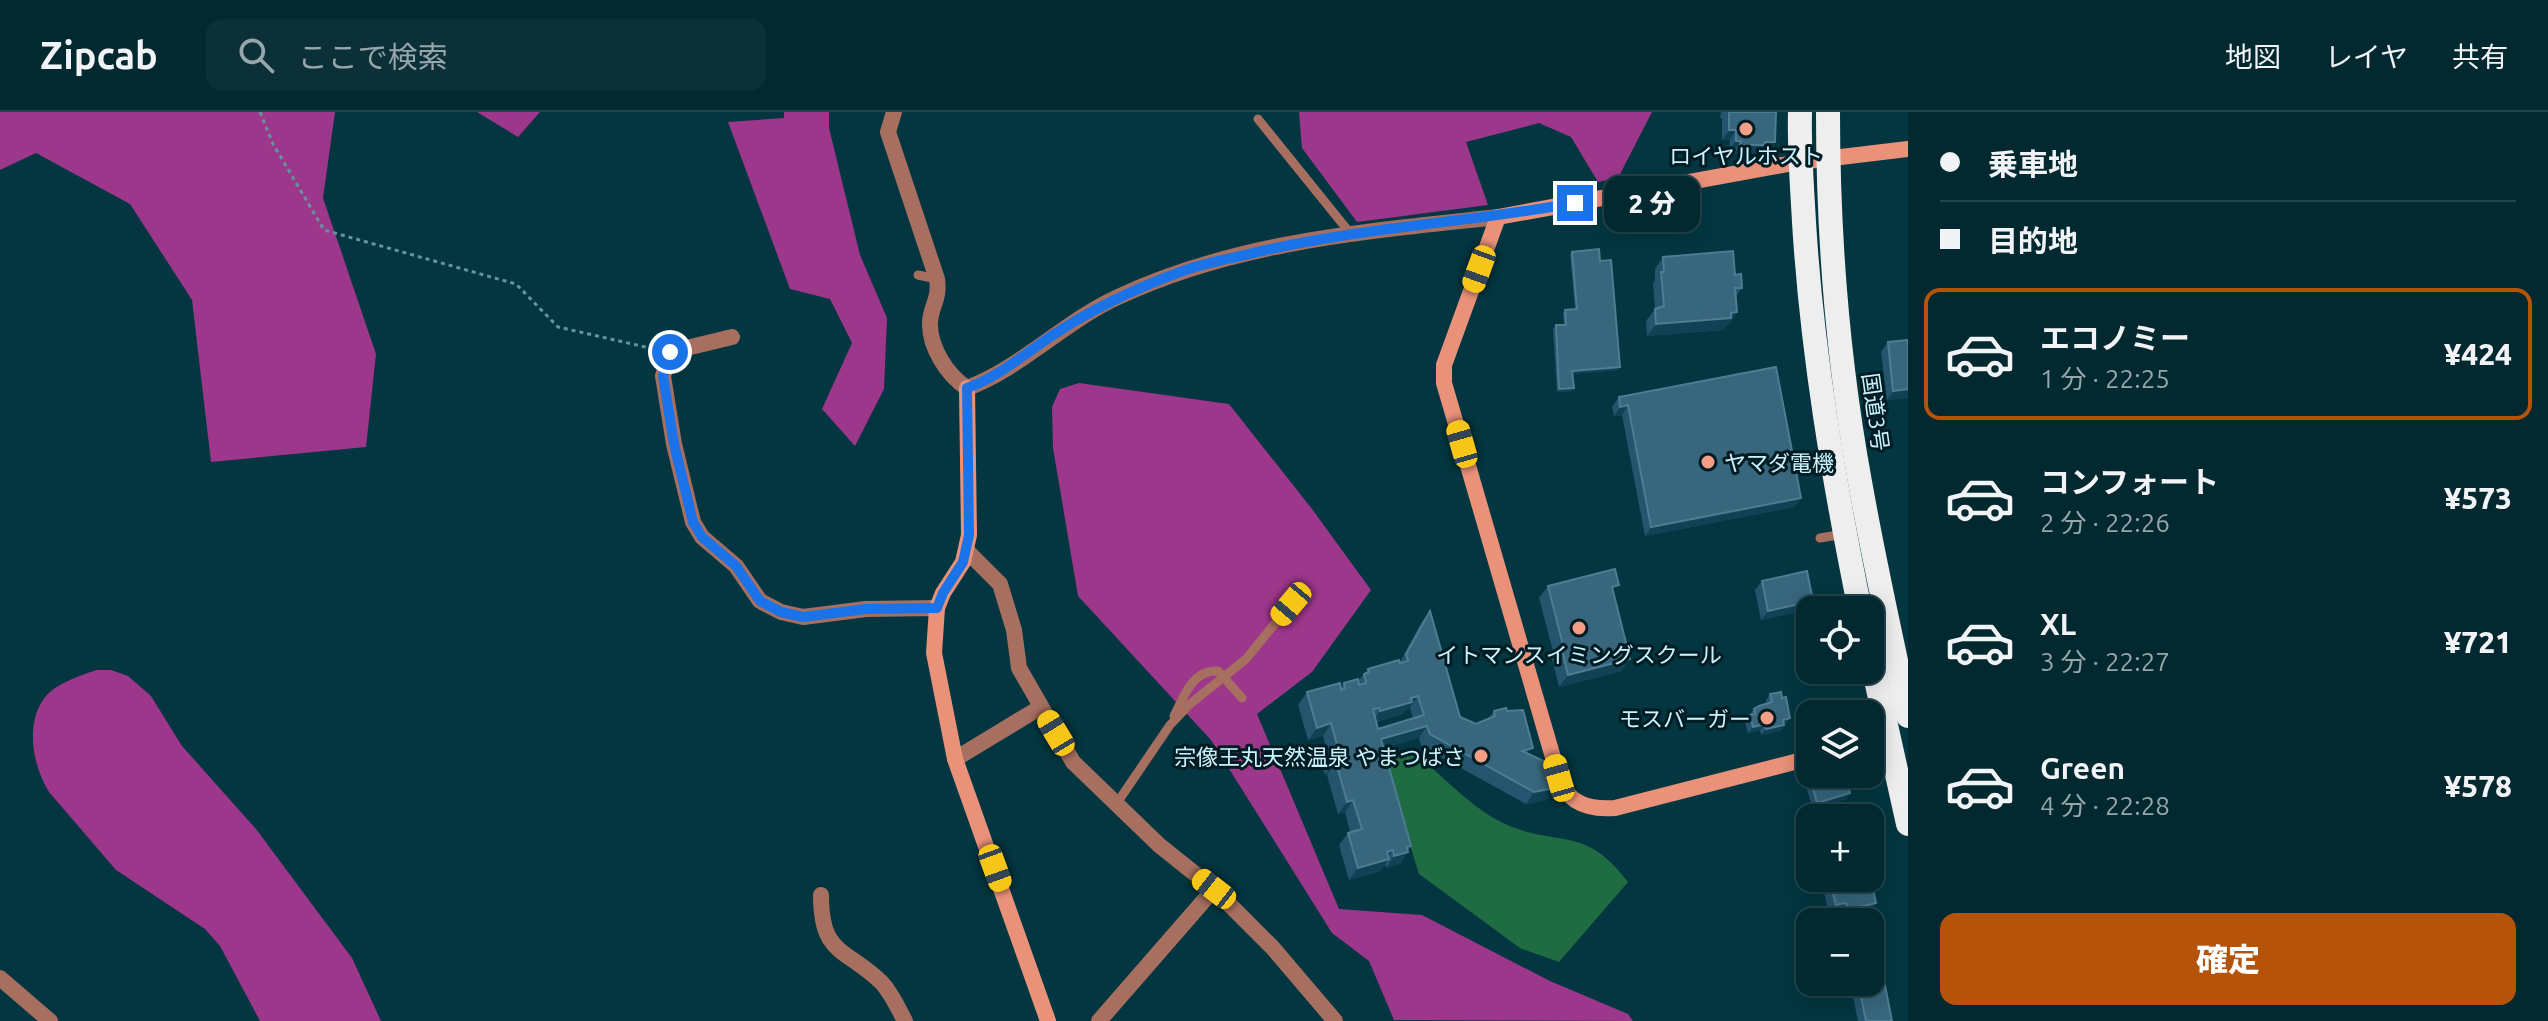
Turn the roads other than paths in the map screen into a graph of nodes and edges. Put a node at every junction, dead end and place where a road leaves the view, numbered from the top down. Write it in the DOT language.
graph roads {
  1 [pos="894,112"];
  2 [pos="1800,112"];
  3 [pos="1828,112"];
  4 [pos="1258,119"];
  5 [pos="1908,149"];
  6 [pos="1829,158"];
  7 [pos="1799,162"];
  8 [pos="1498,217"];
  9 [pos="1350,233"];
  10 [pos="918,275"];
  11 [pos="937,279"];
  12 [pos="732,337"];
  13 [pos="967,388"];
  14 [pos="1845,534"];
  15 [pos="1820,538"];
  16 [pos="967,551"];
  17 [pos="1857,596"];
  18 [pos="1291,604"];
  19 [pos="937,608"];
  20 [pos="1223,677"];
  21 [pos="1242,698"];
  22 [pos="1041,707"];
  23 [pos="1908,716"];
  24 [pos="1170,725"];
  25 [pos="1884,752"];
  26 [pos="955,759"];
  27 [pos="1796,762"];
  28 [pos="1117,803"];
  29 [pos="1908,824"];
  30 [pos="1214,889"];
  31 [pos="821,895"];
  32 [pos="0,978"];
  33 [pos="50,1021"];
  34 [pos="905,1021"];
  35 [pos="1048,1021"];
  36 [pos="1099,1021"];
  37 [pos="1335,1021"];
  1 -- 11 [label="street"];
  2 -- 7 [label="highway"];
  3 -- 6 [label="highway, 国道3号"];
  4 -- 9 [label="lane"];
  5 -- 6 [label="street"];
  6 -- 7 [label="street"];
  6 -- 23 [label="highway, 国道3号"];
  7 -- 8 [label="street"];
  7 -- 14 [label="highway"];
  8 -- 9 [label="street"];
  8 -- 27 [label="street"];
  9 -- 13 [label="street"];
  10 -- 11 [label="lane"];
  11 -- 13 [label="street"];
  12 -- 19 [label="street"];
  13 -- 16 [label="street"];
  14 -- 15 [label="lane"];
  14 -- 17 [label="highway"];
  16 -- 19 [label="street"];
  16 -- 22 [label="street"];
  18 -- 20 [label="lane"];
  19 -- 26 [label="street"];
  20 -- 21 [label="lane"];
  20 -- 24 [label="lane"];
  20 -- 24 [label="lane"];
  22 -- 26 [label="street"];
  22 -- 28 [label="street"];
  24 -- 28 [label="lane"];
  25 -- 29 [label="highway"];
  26 -- 35 [label="street"];
  28 -- 30 [label="street"];
  30 -- 36 [label="street"];
  30 -- 37 [label="street"];
  31 -- 34 [label="street"];
  32 -- 33 [label="street"];
}
